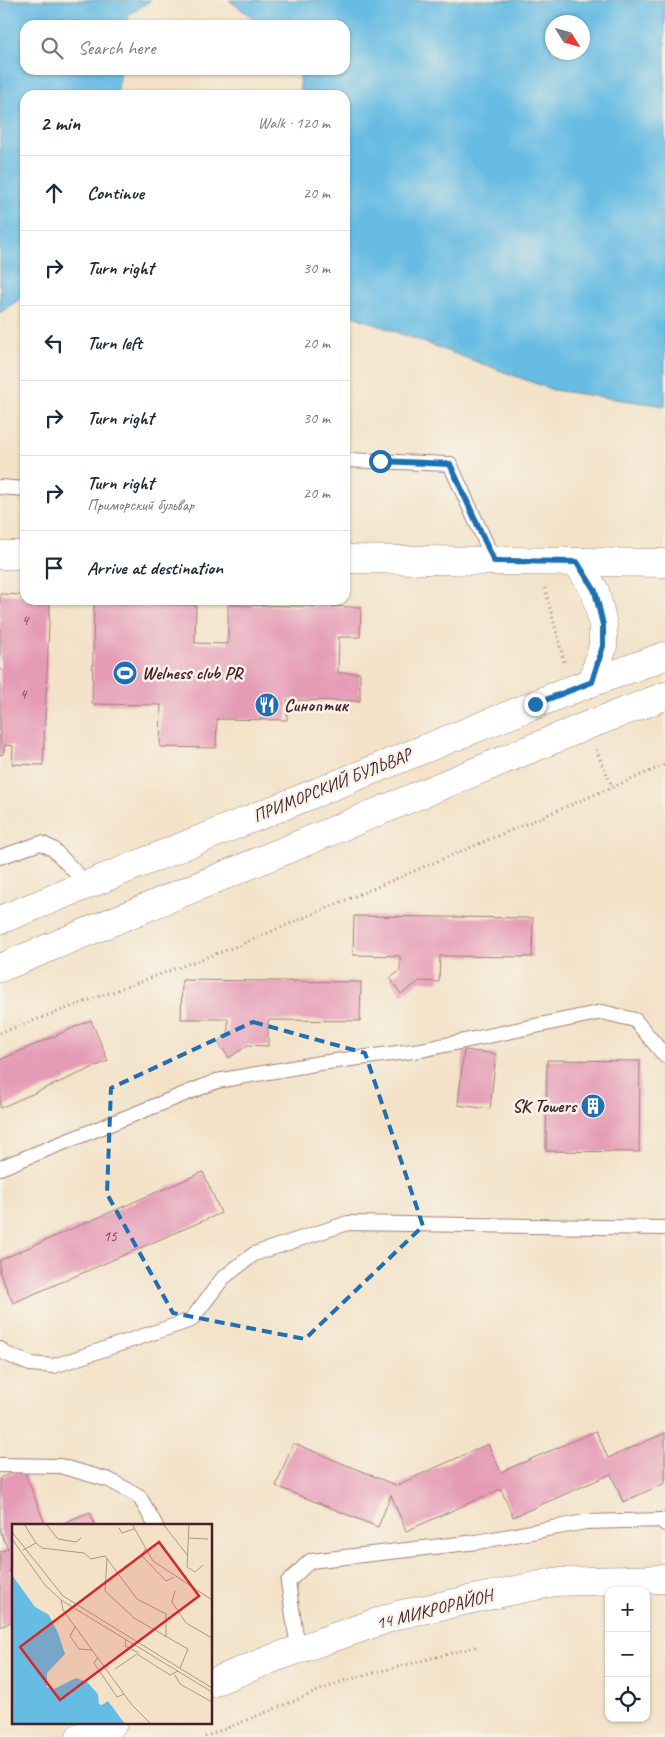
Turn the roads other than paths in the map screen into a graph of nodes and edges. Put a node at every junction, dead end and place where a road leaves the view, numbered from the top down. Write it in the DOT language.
graph roads {
  1 [pos="350,460"];
  2 [pos="0,487"];
  3 [pos="20,489"];
  4 [pos="0,554"];
  5 [pos="20,555"];
  6 [pos="350,559"];
  7 [pos="494,561"];
  8 [pos="577,562"];
  9 [pos="665,563"];
  10 [pos="665,656"];
  11 [pos="592,682"];
  12 [pos="665,696"];
  13 [pos="0,857"];
  14 [pos="87,884"];
  15 [pos="0,920"];
  16 [pos="0,968"];
  17 [pos="665,1056"];
  18 [pos="0,1168"];
  19 [pos="665,1228"];
  20 [pos="0,1349"];
  21 [pos="0,1465"];
  22 [pos="155,1524"];
  23 [pos="665,1524"];
  24 [pos="665,1579"];
  25 [pos="298,1649"];
  26 [pos="212,1683"];
  27 [pos="112,1724"];
  28 [pos="80,1737"];
  1 -- 7 [label="lane"];
  2 -- 3 [label="lane"];
  4 -- 5 [label="street"];
  6 -- 7 [label="street"];
  7 -- 8 [label="street"];
  8 -- 9 [label="street"];
  8 -- 11 [label="street"];
  10 -- 11 [label="street, ПРИМОРСКИЙ БУЛЬВАР"];
  11 -- 14 [label="street, ПРИМОРСКИЙ БУЛЬВАР"];
  12 -- 16 [label="street"];
  13 -- 14 [label="lane"];
  14 -- 15 [label="street, ПРИМОРСКИЙ БУЛЬВАР"];
  17 -- 18 [label="lane"];
  19 -- 20 [label="lane"];
  21 -- 22 [label="lane"];
  23 -- 25 [label="lane"];
  24 -- 25 [label="street, 14 МИКРОРАЙОН"];
  25 -- 26 [label="street, 14 МИКРОРАЙОН"];
  27 -- 28 [label="street"];
}
